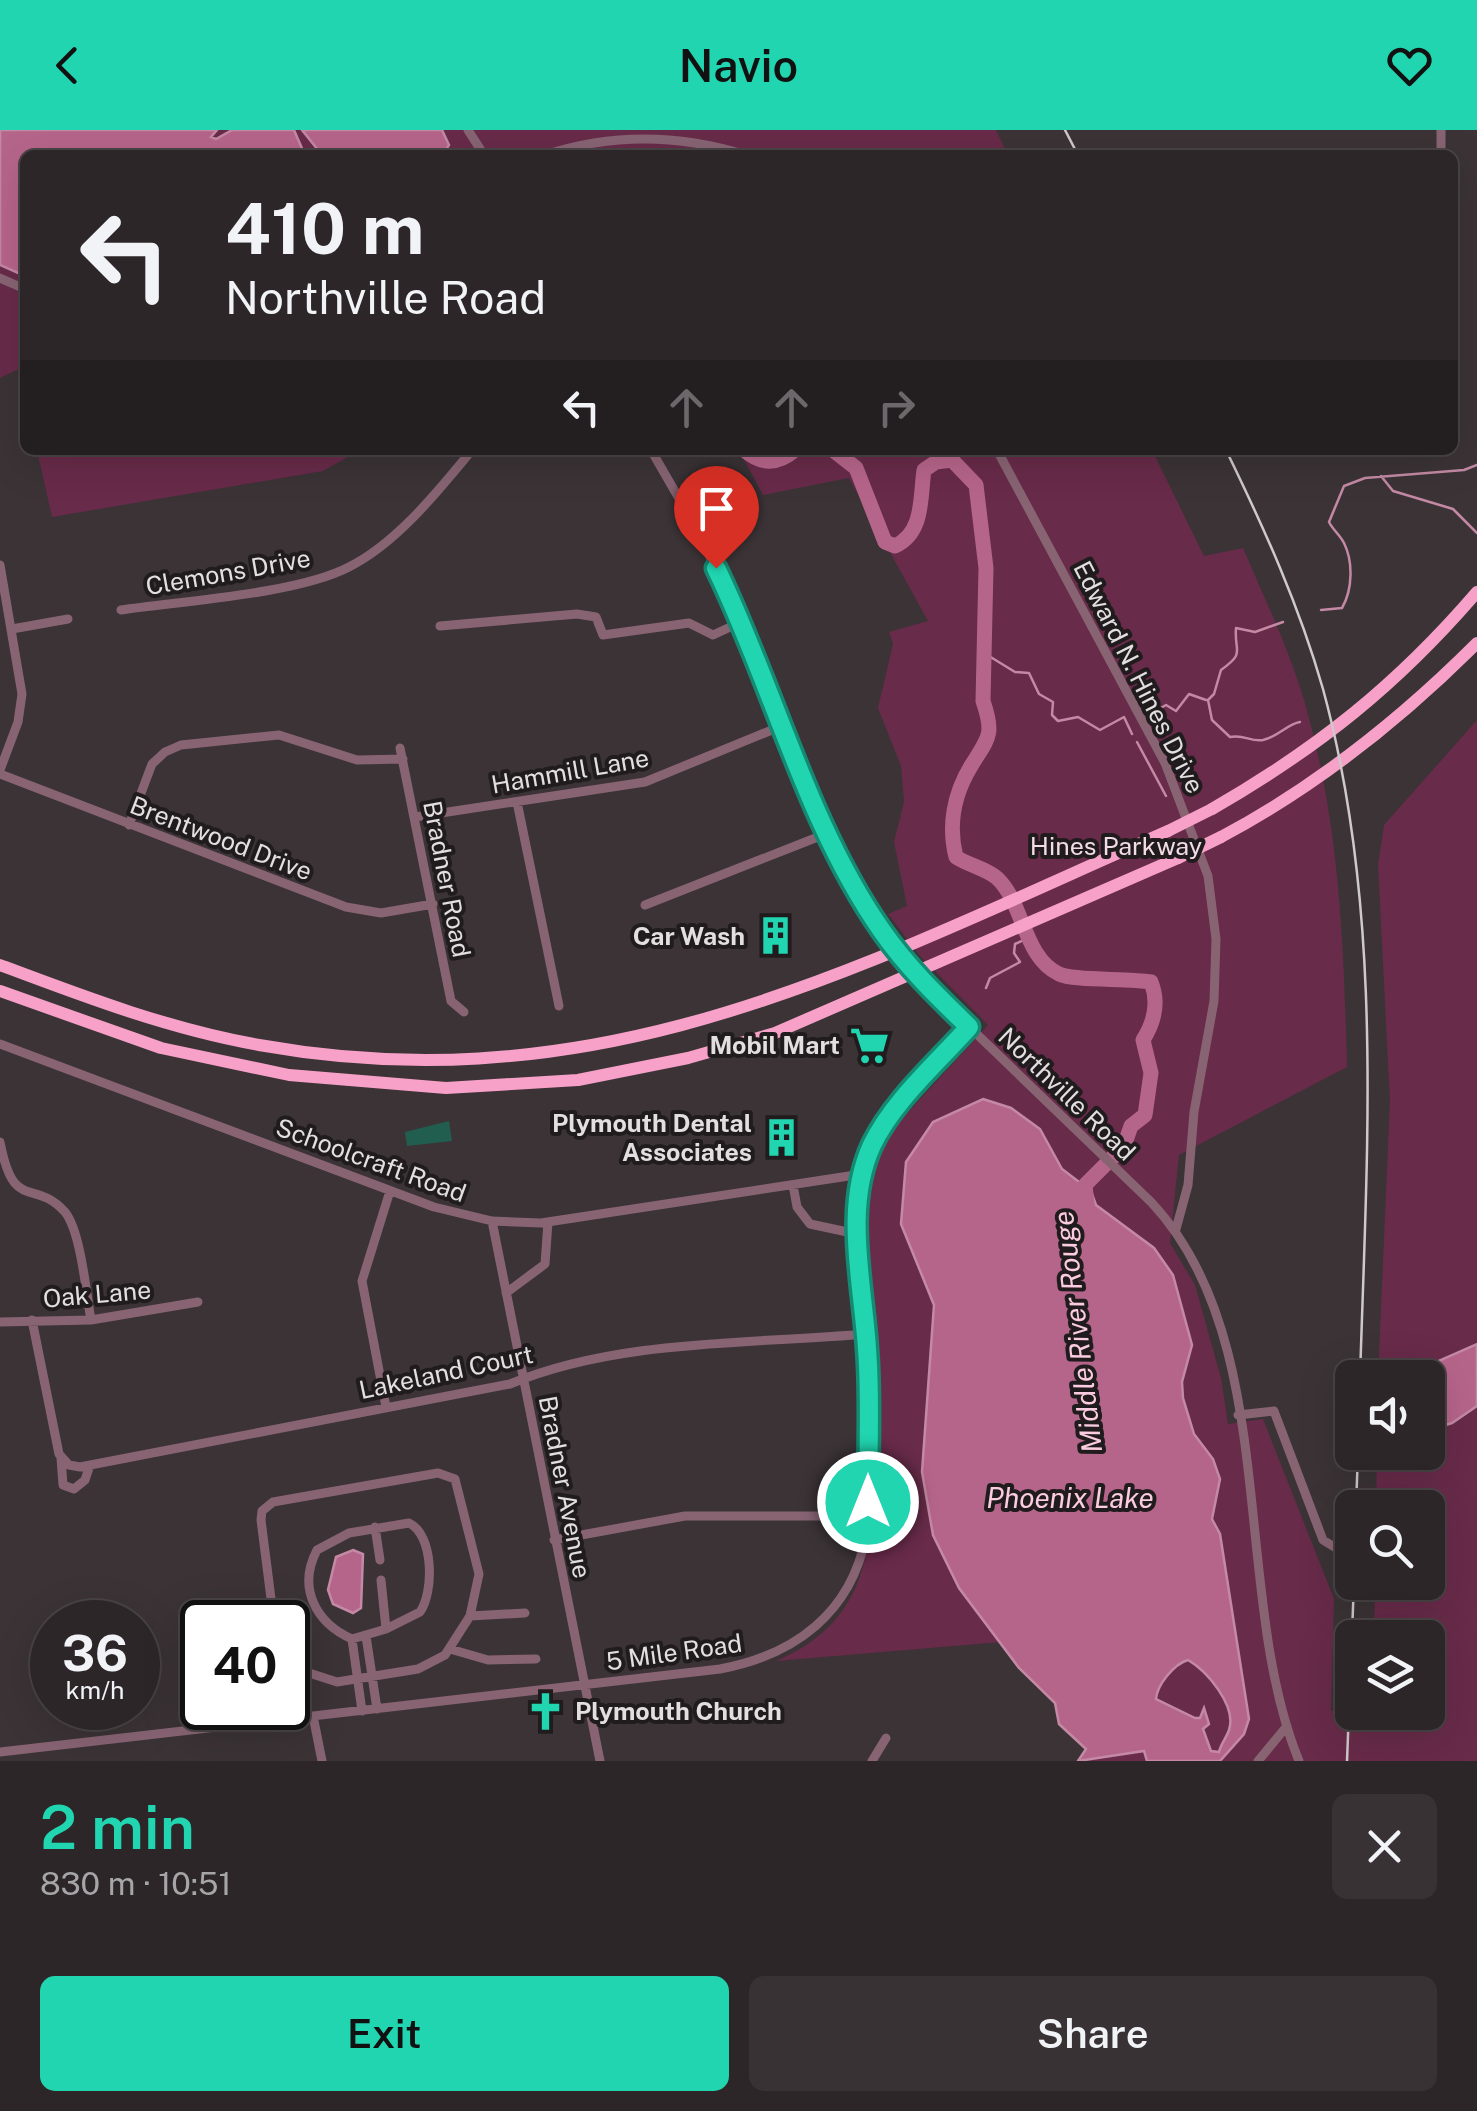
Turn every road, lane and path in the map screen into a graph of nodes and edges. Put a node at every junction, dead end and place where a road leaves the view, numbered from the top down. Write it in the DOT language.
graph roads {
  1 [pos="568,150"];
  2 [pos="730,150"];
  3 [pos="467,455"];
  4 [pos="655,455"];
  5 [pos="1000,455"];
  6 [pos="0,565"];
  7 [pos="1477,592"];
  8 [pos="121,610"];
  9 [pos="68,619"];
  10 [pos="741,622"];
  11 [pos="440,626"];
  12 [pos="12,629"];
  13 [pos="1477,643"];
  14 [pos="784,725"];
  15 [pos="0,772"];
  16 [pos="517,802"];
  17 [pos="415,817"];
  18 [pos="129,824"];
  19 [pos="828,832"];
  20 [pos="433,904"];
  21 [pos="645,905"];
  22 [pos="0,965"];
  23 [pos="0,990"];
  24 [pos="558,1006"];
  25 [pos="464,1012"];
  26 [pos="969,1027"];
  27 [pos="0,1044"];
  28 [pos="0,1142"];
  29 [pos="862,1174"];
  30 [pos="793,1185"];
  31 [pos="390,1191"];
  32 [pos="492,1221"];
  33 [pos="548,1222"];
  34 [pos="1176,1230"];
  35 [pos="857,1234"];
  36 [pos="506,1293"];
  37 [pos="198,1302"];
  38 [pos="32,1320"];
  39 [pos="91,1320"];
  40 [pos="0,1322"];
  41 [pos="866,1334"];
  42 [pos="523,1378"];
  43 [pos="386,1407"];
  44 [pos="1238,1415"];
  45 [pos="61,1458"];
  46 [pos="90,1465"];
  47 [pos="867,1516"];
  48 [pos="374,1527"];
  49 [pos="554,1540"];
  50 [pos="1335,1547"];
  51 [pos="380,1560"];
  52 [pos="380,1580"];
  53 [pos="271,1600"];
  54 [pos="525,1613"];
  55 [pos="470,1616"];
  56 [pos="386,1629"];
  57 [pos="366,1636"];
  58 [pos="352,1639"];
  59 [pos="450,1649"];
  60 [pos="536,1659"];
  61 [pos="310,1674"];
  62 [pos="373,1676"];
  63 [pos="358,1678"];
  64 [pos="584,1686"];
  65 [pos="377,1710"];
  66 [pos="362,1711"];
  67 [pos="313,1716"];
  68 [pos="1287,1726"];
  69 [pos="886,1738"];
  70 [pos="61,1746"];
  71 [pos="0,1752"];
  72 [pos="64,1761"];
  73 [pos="322,1761"];
  74 [pos="600,1761"];
  75 [pos="872,1761"];
  76 [pos="1258,1761"];
  77 [pos="1299,1761"];
  1 -- 2 [label="street"];
  3 -- 8 [label="street, Clemons Drive"];
  4 -- 10 [label="street, Northville Road"];
  5 -- 34 [label="street, Edward N. Hines Drive"];
  6 -- 12 [label="street"];
  7 -- 22 [label="highway, bridge"];
  9 -- 12 [label="street"];
  10 -- 11 [label="street"];
  10 -- 14 [label="street, Northville Road"];
  12 -- 15 [label="street"];
  13 -- 23 [label="highway, bridge"];
  14 -- 16 [label="street, Hammill Lane"];
  14 -- 19 [label="street, Northville Road"];
  15 -- 18 [label="street, Brentwood Drive"];
  16 -- 17 [label="street, Hammill Lane"];
  16 -- 24 [label="street"];
  17 -- 18 [label="street, Bradner Road"];
  17 -- 20 [label="street, Bradner Road"];
  18 -- 20 [label="street, Brentwood Drive"];
  19 -- 21 [label="street"];
  19 -- 26 [label="street, Northville Road, bridge"];
  20 -- 25 [label="street, Bradner Road"];
  26 -- 29 [label="street, 5 Mile Road"];
  26 -- 34 [label="street, Northville Road"];
  27 -- 31 [label="street, Schoolcraft Road"];
  28 -- 39 [label="street"];
  29 -- 30 [label="street, Schoolcraft Road"];
  29 -- 35 [label="street, 5 Mile Road"];
  30 -- 33 [label="street, Schoolcraft Road"];
  30 -- 35 [label="street"];
  31 -- 32 [label="street, Schoolcraft Road"];
  31 -- 43 [label="street"];
  32 -- 33 [label="street, Schoolcraft Road"];
  32 -- 36 [label="street, Bradner Avenue"];
  33 -- 36 [label="street"];
  34 -- 44 [label="street, Northville Road"];
  35 -- 41 [label="street, 5 Mile Road"];
  36 -- 42 [label="street, Bradner Avenue"];
  37 -- 39 [label="street, Oak Lane"];
  38 -- 39 [label="street, Oak Lane"];
  38 -- 40 [label="street, Oak Lane"];
  38 -- 45 [label="street"];
  41 -- 42 [label="street, Lakeland Court"];
  41 -- 47 [label="street, 5 Mile Road"];
  42 -- 43 [label="street, Lakeland Court"];
  42 -- 49 [label="street, Bradner Avenue"];
  43 -- 46 [label="street, Lakeland Court"];
  44 -- 50 [label="street"];
  44 -- 68 [label="street, Northville Road"];
  45 -- 46 [label="street"];
  45 -- 46 [label="street, Lakeland Court"];
  47 -- 49 [label="street"];
  47 -- 64 [label="street, 5 Mile Road"];
  48 -- 51 [label="street"];
  48 -- 56 [label="street"];
  48 -- 58 [label="street"];
  49 -- 64 [label="street, Bradner Avenue"];
  52 -- 56 [label="street"];
  53 -- 55 [label="street"];
  54 -- 55 [label="street"];
  55 -- 59 [label="street"];
  56 -- 57 [label="street"];
  57 -- 58 [label="street"];
  57 -- 62 [label="street"];
  58 -- 63 [label="street"];
  59 -- 60 [label="street"];
  59 -- 62 [label="street"];
  61 -- 63 [label="street"];
  62 -- 63 [label="street"];
  62 -- 65 [label="street"];
  63 -- 66 [label="street"];
  64 -- 65 [label="street, 5 Mile Road"];
  64 -- 74 [label="street, Bradner Avenue"];
  65 -- 66 [label="street, 5 Mile Road"];
  66 -- 67 [label="street, 5 Mile Road"];
  67 -- 70 [label="street, 5 Mile Road"];
  67 -- 73 [label="street"];
  68 -- 76 [label="street"];
  68 -- 77 [label="street, Northville Road"];
  69 -- 75 [label="street"];
  70 -- 71 [label="street, 5 Mile Road"];
  70 -- 72 [label="street"];
}
